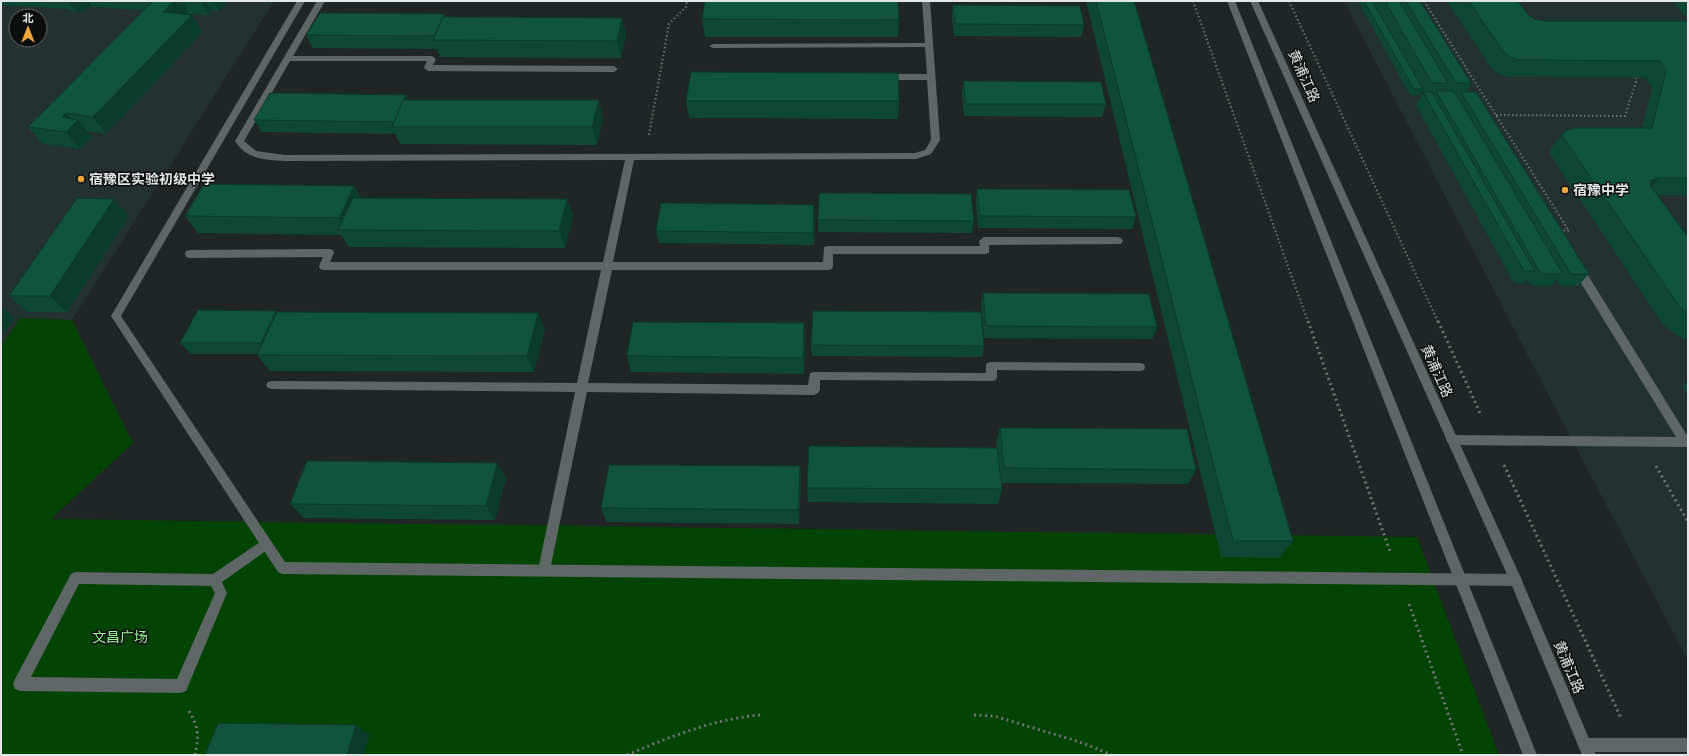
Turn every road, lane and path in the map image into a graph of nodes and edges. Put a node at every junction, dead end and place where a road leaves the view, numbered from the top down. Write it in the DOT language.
graph roads {
  1 [pos="301,1"];
  2 [pos="321,1"];
  3 [pos="687,1"];
  4 [pos="926,1"];
  5 [pos="1193,1"];
  6 [pos="1231,1"];
  7 [pos="1254,1"];
  8 [pos="1289,1"];
  9 [pos="1424,1"];
  10 [pos="929,45"];
  11 [pos="713,46"];
  12 [pos="288,58"];
  13 [pos="614,69"];
  14 [pos="1636,74"];
  15 [pos="876,77"];
  16 [pos="931,77"];
  17 [pos="1496,115"];
  18 [pos="630,157"];
  19 [pos="646,157"];
  20 [pos="1554,230"];
  21 [pos="1118,242"];
  22 [pos="190,254"];
  23 [pos="608,266"];
  24 [pos="1140,367"];
  25 [pos="272,385"];
  26 [pos="583,388"];
  27 [pos="1452,440"];
  28 [pos="1493,440"];
  29 [pos="1642,442"];
  30 [pos="1686,442"];
  31 [pos="1688,522"];
  32 [pos="266,544"];
  33 [pos="544,570"];
  34 [pos="1400,579"];
  35 [pos="215,580"];
  36 [pos="1461,580"];
  37 [pos="1516,580"];
  38 [pos="155,686"];
  39 [pos="760,715"];
  40 [pos="974,715"];
  41 [pos="1634,745"];
  42 [pos="1688,745"];
  43 [pos="1587,750"];
  44 [pos="195,755"];
  45 [pos="627,755"];
  46 [pos="1112,755"];
  47 [pos="1463,755"];
  48 [pos="1530,755"];
  1 -- 32 [label="street"];
  2 -- 12 [label="street"];
  3 -- 19 [label="path"];
  4 -- 10 [label="street"];
  5 -- 34 [label="path"];
  6 -- 36 [label="street"];
  7 -- 27 [label="street, 黄浦江路"];
  8 -- 28 [label="path"];
  9 -- 17 [label="path"];
  10 -- 11 [label="street"];
  10 -- 16 [label="street"];
  12 -- 13 [label="street"];
  12 -- 18 [label="street"];
  14 -- 17 [label="path"];
  15 -- 16 [label="street"];
  16 -- 19 [label="street"];
  17 -- 20 [label="path"];
  18 -- 19 [label="street"];
  18 -- 23 [label="street"];
  20 -- 30 [label="street"];
  21 -- 23 [label="street"];
  22 -- 23 [label="street"];
  23 -- 26 [label="street"];
  24 -- 26 [label="street"];
  25 -- 26 [label="street"];
  26 -- 33 [label="street"];
  27 -- 28 [label="street"];
  27 -- 37 [label="street, 黄浦江路"];
  28 -- 29 [label="street"];
  28 -- 41 [label="path"];
  29 -- 30 [label="street"];
  29 -- 31 [label="path"];
  32 -- 33 [label="street"];
  32 -- 35 [label="street"];
  33 -- 34 [label="street"];
  34 -- 36 [label="street"];
  34 -- 47 [label="path"];
  35 -- 38 [label="street"];
  35 -- 38 [label="street"];
  36 -- 37 [label="street"];
  36 -- 48 [label="street"];
  37 -- 43 [label="street, 黄浦江路"];
  38 -- 44 [label="path"];
  39 -- 45 [label="path"];
  40 -- 46 [label="path"];
  41 -- 42 [label="street"];
  41 -- 43 [label="street"];
}
